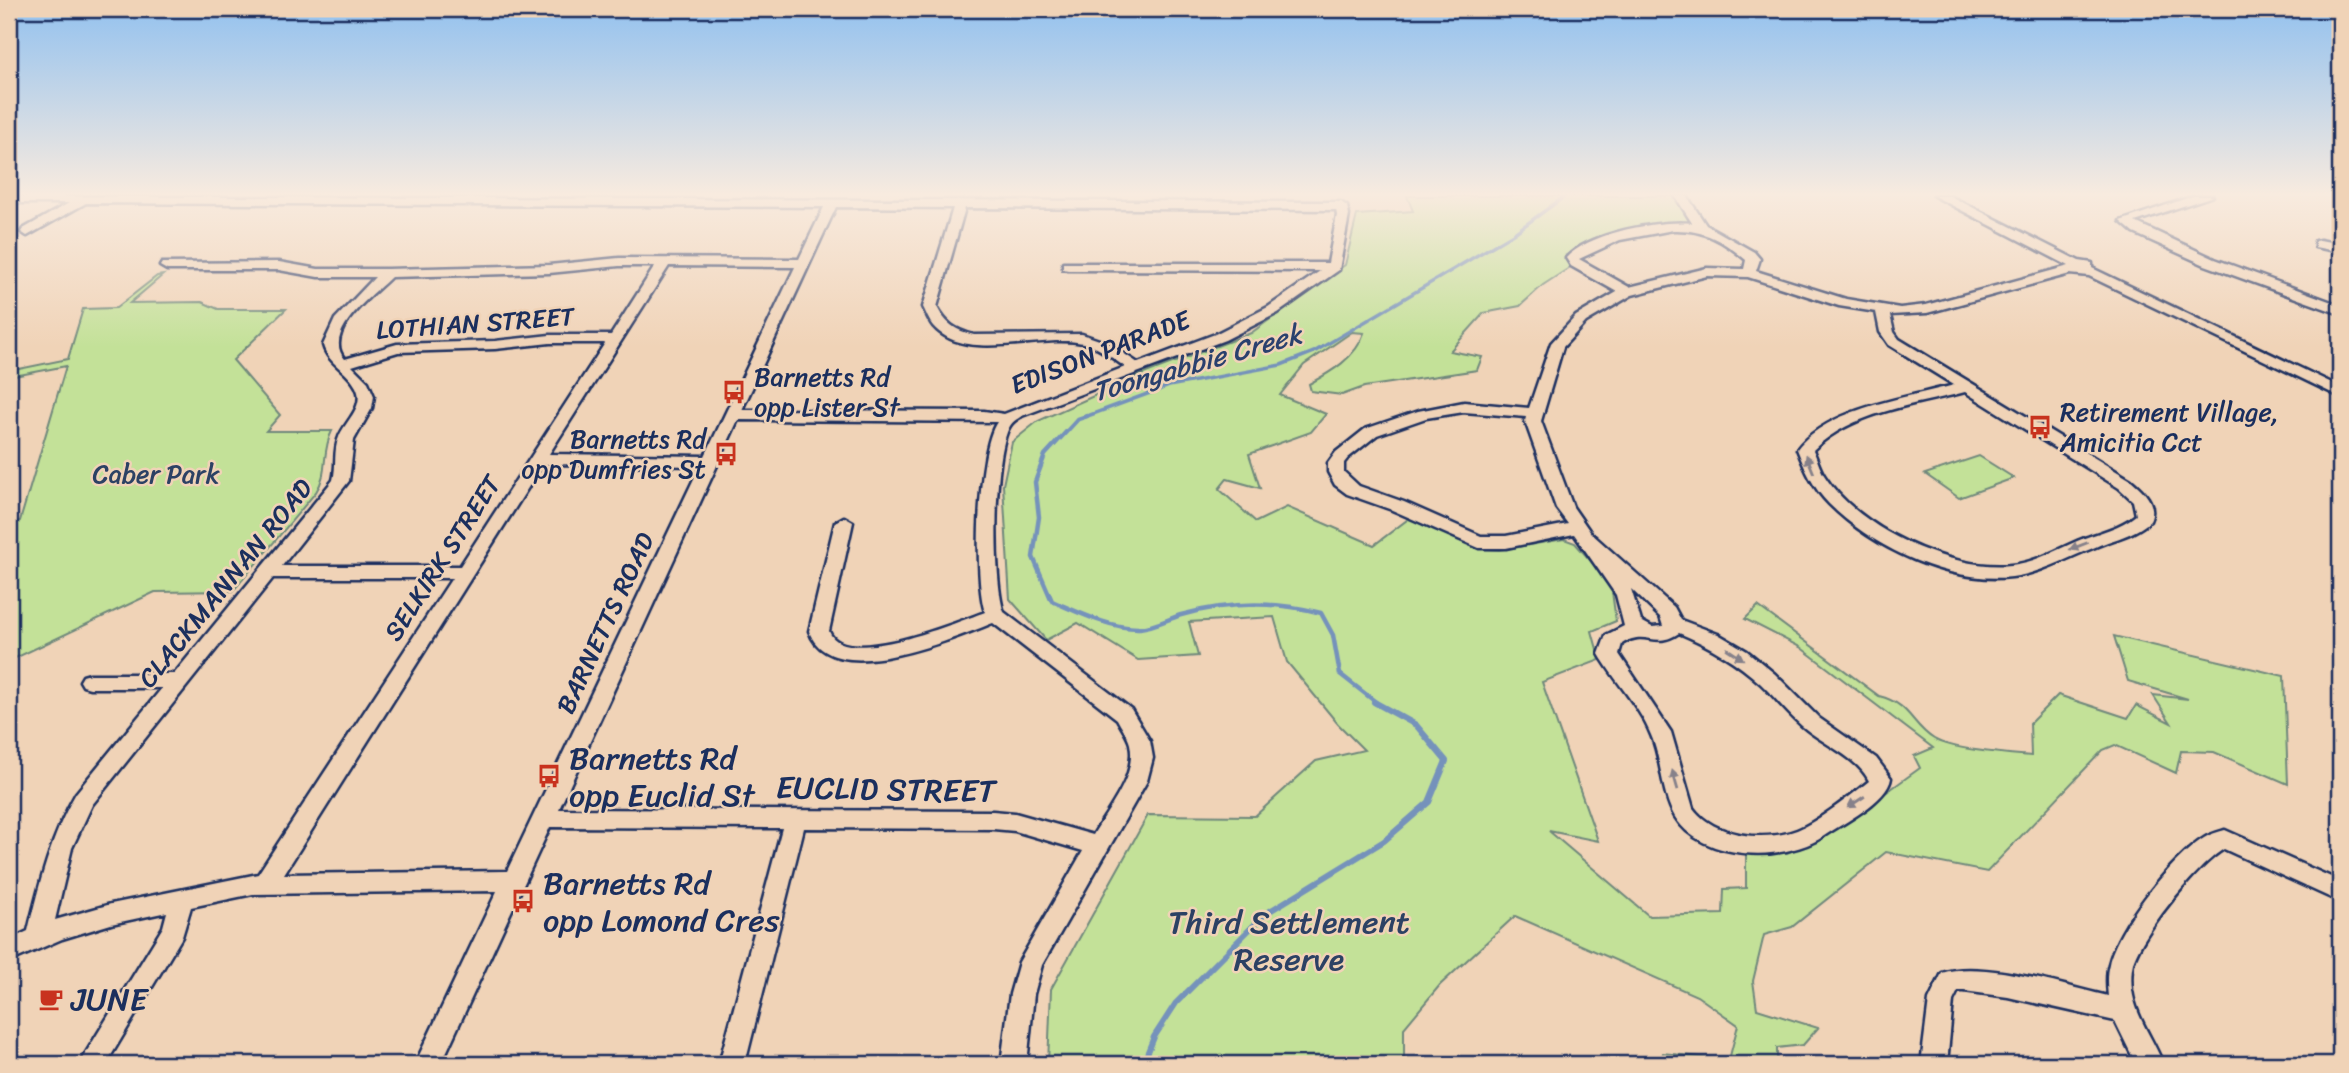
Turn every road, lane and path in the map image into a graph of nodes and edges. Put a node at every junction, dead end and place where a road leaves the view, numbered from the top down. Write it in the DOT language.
graph roads {
  1 [pos="811,246"];
  2 [pos="948,246"];
  3 [pos="1338,246"];
  4 [pos="1595,246"];
  5 [pos="1734,246"];
  6 [pos="2042,246"];
  7 [pos="2174,246"];
  8 [pos="664,263"];
  9 [pos="803,263"];
  10 [pos="167,266"];
  11 [pos="1068,267"];
  12 [pos="1334,267"];
  13 [pos="2081,269"];
  14 [pos="387,273"];
  15 [pos="1749,273"];
  16 [pos="1627,292"];
  17 [pos="1882,310"];
  18 [pos="2340,310"];
  19 [pos="613,339"];
  20 [pos="342,363"];
  21 [pos="1134,367"];
  22 [pos="1966,387"];
  23 [pos="2340,393"];
  24 [pos="1533,414"];
  25 [pos="732,415"];
  26 [pos="1007,419"];
  27 [pos="536,459"];
  28 [pos="710,461"];
  29 [pos="844,522"];
  30 [pos="1582,532"];
  31 [pos="269,572"];
  32 [pos="464,572"];
  33 [pos="996,614"];
  34 [pos="1674,624"];
  35 [pos="1638,629"];
  36 [pos="90,681"];
  37 [pos="180,681"];
  38 [pos="543,818"];
  39 [pos="795,820"];
  40 [pos="1099,846"];
  41 [pos="513,881"];
  42 [pos="266,882"];
  43 [pos="2340,892"];
  44 [pos="182,898"];
  45 [pos="39,937"];
  46 [pos="9,951"];
  47 [pos="2125,1012"];
  48 [pos="92,1064"];
  49 [pos="428,1064"];
  50 [pos="732,1064"];
  51 [pos="1014,1064"];
  52 [pos="1934,1064"];
  53 [pos="2150,1064"];
  1 -- 9 [label="street, BARNETTS ROAD"];
  2 -- 21 [label="street"];
  3 -- 12 [label="street"];
  4 -- 16 [label="street"];
  5 -- 15 [label="street"];
  6 -- 13 [label="street"];
  7 -- 18 [label="street"];
  8 -- 9 [label="street"];
  8 -- 14 [label="street"];
  8 -- 19 [label="street, SELKIRK STREET"];
  9 -- 25 [label="street, BARNETTS ROAD"];
  10 -- 14 [label="street"];
  11 -- 12 [label="street"];
  12 -- 21 [label="street, EDISON PARADE"];
  13 -- 17 [label="street"];
  13 -- 23 [label="street"];
  14 -- 20 [label="street, CLACKMANNAN ROAD"];
  15 -- 16 [label="street"];
  15 -- 17 [label="street"];
  16 -- 24 [label="street"];
  17 -- 22 [label="street"];
  19 -- 20 [label="street, LOTHIAN STREET"];
  19 -- 27 [label="street, SELKIRK STREET"];
  20 -- 31 [label="street, CLACKMANNAN ROAD"];
  21 -- 26 [label="street, EDISON PARADE"];
  22 -- 22 [label="street, one-way"];
  24 -- 30 [label="street"];
  24 -- 30 [label="street"];
  25 -- 26 [label="street"];
  25 -- 28 [label="street, BARNETTS ROAD"];
  26 -- 33 [label="street, EDISON PARADE"];
  27 -- 28 [label="street"];
  27 -- 32 [label="street, SELKIRK STREET"];
  28 -- 38 [label="street, BARNETTS ROAD"];
  29 -- 33 [label="street"];
  30 -- 34 [label="street"];
  30 -- 35 [label="street"];
  31 -- 32 [label="street"];
  31 -- 37 [label="street, CLACKMANNAN ROAD"];
  32 -- 42 [label="street, SELKIRK STREET"];
  33 -- 40 [label="street"];
  34 -- 35 [label="street"];
  34 -- 35 [label="street, one-way"];
  36 -- 37 [label="street"];
  37 -- 45 [label="street, CLACKMANNAN ROAD"];
  38 -- 39 [label="street, EUCLID STREET"];
  38 -- 41 [label="street, BARNETTS ROAD"];
  39 -- 40 [label="street, EUCLID STREET"];
  39 -- 50 [label="street"];
  40 -- 51 [label="street"];
  41 -- 42 [label="street"];
  41 -- 49 [label="street, BARNETTS ROAD"];
  42 -- 44 [label="street"];
  43 -- 47 [label="street"];
  44 -- 45 [label="street"];
  44 -- 48 [label="street"];
  45 -- 46 [label="street"];
  47 -- 52 [label="street"];
  47 -- 53 [label="street"];
}
